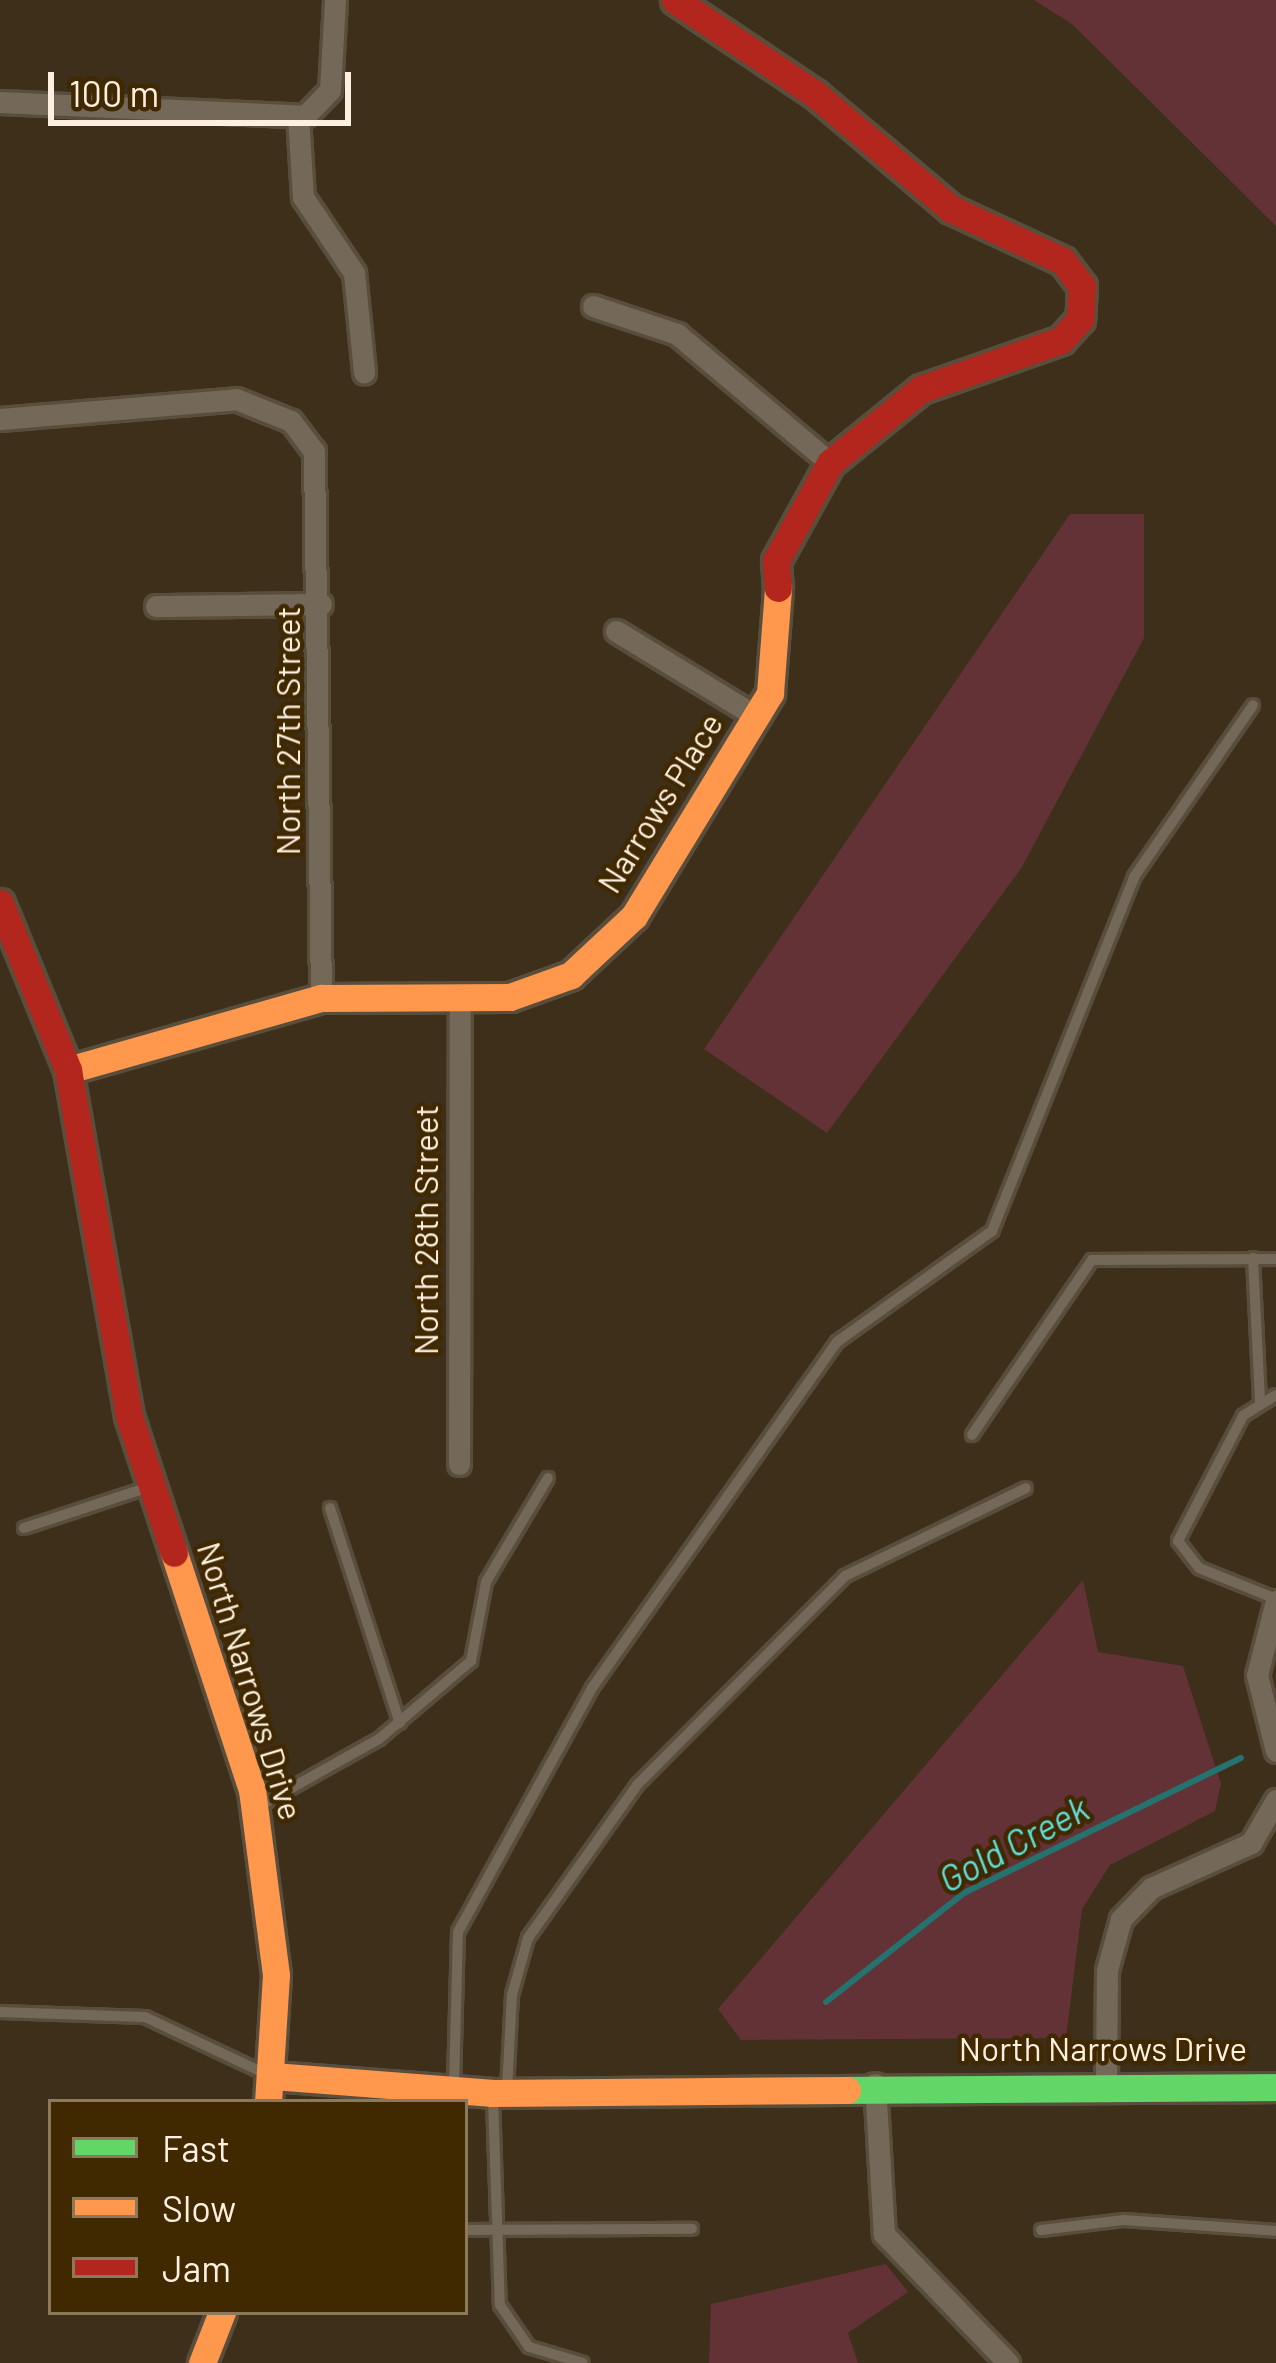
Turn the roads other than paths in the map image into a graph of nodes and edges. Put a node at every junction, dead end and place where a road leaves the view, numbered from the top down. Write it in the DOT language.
graph roads {
  1 [pos="335,0"];
  2 [pos="675,0"];
  3 [pos="0,103"];
  4 [pos="298,116"];
  5 [pos="593,306"];
  6 [pos="364,372"];
  7 [pos="0,419"];
  8 [pos="830,463"];
  9 [pos="321,604"];
  10 [pos="156,607"];
  11 [pos="616,631"];
  12 [pos="1253,706"];
  13 [pos="756,716"];
  14 [pos="0,903"];
  15 [pos="460,997"];
  16 [pos="322,998"];
  17 [pos="68,1070"];
  18 [pos="1252,1258"];
  19 [pos="1276,1259"];
  20 [pos="1276,1395"];
  21 [pos="1260,1402"];
  22 [pos="972,1435"];
  23 [pos="458,1464"];
  24 [pos="548,1478"];
  25 [pos="152,1486"];
  26 [pos="1026,1488"];
  27 [pos="330,1508"];
  28 [pos="24,1528"];
  29 [pos="1276,1600"];
  30 [pos="400,1724"];
  31 [pos="1276,1751"];
  32 [pos="1276,1800"];
  33 [pos="255,1808"];
  34 [pos="0,2012"];
  35 [pos="1106,2082"];
  36 [pos="875,2084"];
  37 [pos="1276,2086"];
  38 [pos="271,2089"];
  39 [pos="454,2093"];
  40 [pos="500,2093"];
  41 [pos="692,2229"];
  42 [pos="468,2230"];
  43 [pos="494,2230"];
  44 [pos="1041,2230"];
  45 [pos="1276,2231"];
  46 [pos="221,2315"];
  47 [pos="202,2363"];
  48 [pos="583,2363"];
  49 [pos="1008,2363"];
  1 -- 4 [label="street"];
  2 -- 8 [label="street, Narrows Place"];
  3 -- 4 [label="street"];
  4 -- 6 [label="street"];
  5 -- 8 [label="street"];
  7 -- 9 [label="street, North 27th Street"];
  8 -- 13 [label="street, Narrows Place"];
  9 -- 10 [label="street"];
  9 -- 16 [label="street, North 27th Street"];
  11 -- 13 [label="street"];
  12 -- 39 [label="lane"];
  13 -- 15 [label="street, Narrows Place"];
  14 -- 17 [label="street, North Narrows Drive"];
  15 -- 16 [label="street, Narrows Place"];
  15 -- 23 [label="street, North 28th Street"];
  16 -- 17 [label="street, Narrows Place"];
  17 -- 25 [label="street, North Narrows Drive"];
  18 -- 19 [label="lane"];
  18 -- 21 [label="lane"];
  18 -- 22 [label="lane"];
  20 -- 21 [label="lane"];
  21 -- 29 [label="lane"];
  24 -- 30 [label="lane"];
  25 -- 28 [label="lane"];
  25 -- 33 [label="street, North Narrows Drive"];
  26 -- 40 [label="lane"];
  27 -- 30 [label="lane"];
  29 -- 31 [label="street"];
  30 -- 33 [label="lane"];
  32 -- 35 [label="street"];
  33 -- 38 [label="street, North Narrows Drive"];
  34 -- 38 [label="lane"];
  35 -- 36 [label="street, North Narrows Drive"];
  35 -- 37 [label="street, North Narrows Drive"];
  36 -- 40 [label="street, North Narrows Drive"];
  36 -- 49 [label="street"];
  38 -- 39 [label="street, North Narrows Drive"];
  39 -- 40 [label="street, North Narrows Drive"];
  40 -- 43 [label="lane"];
  41 -- 43 [label="lane"];
  42 -- 43 [label="lane"];
  43 -- 48 [label="lane"];
  44 -- 45 [label="lane"];
  46 -- 47 [label="street"];
}
